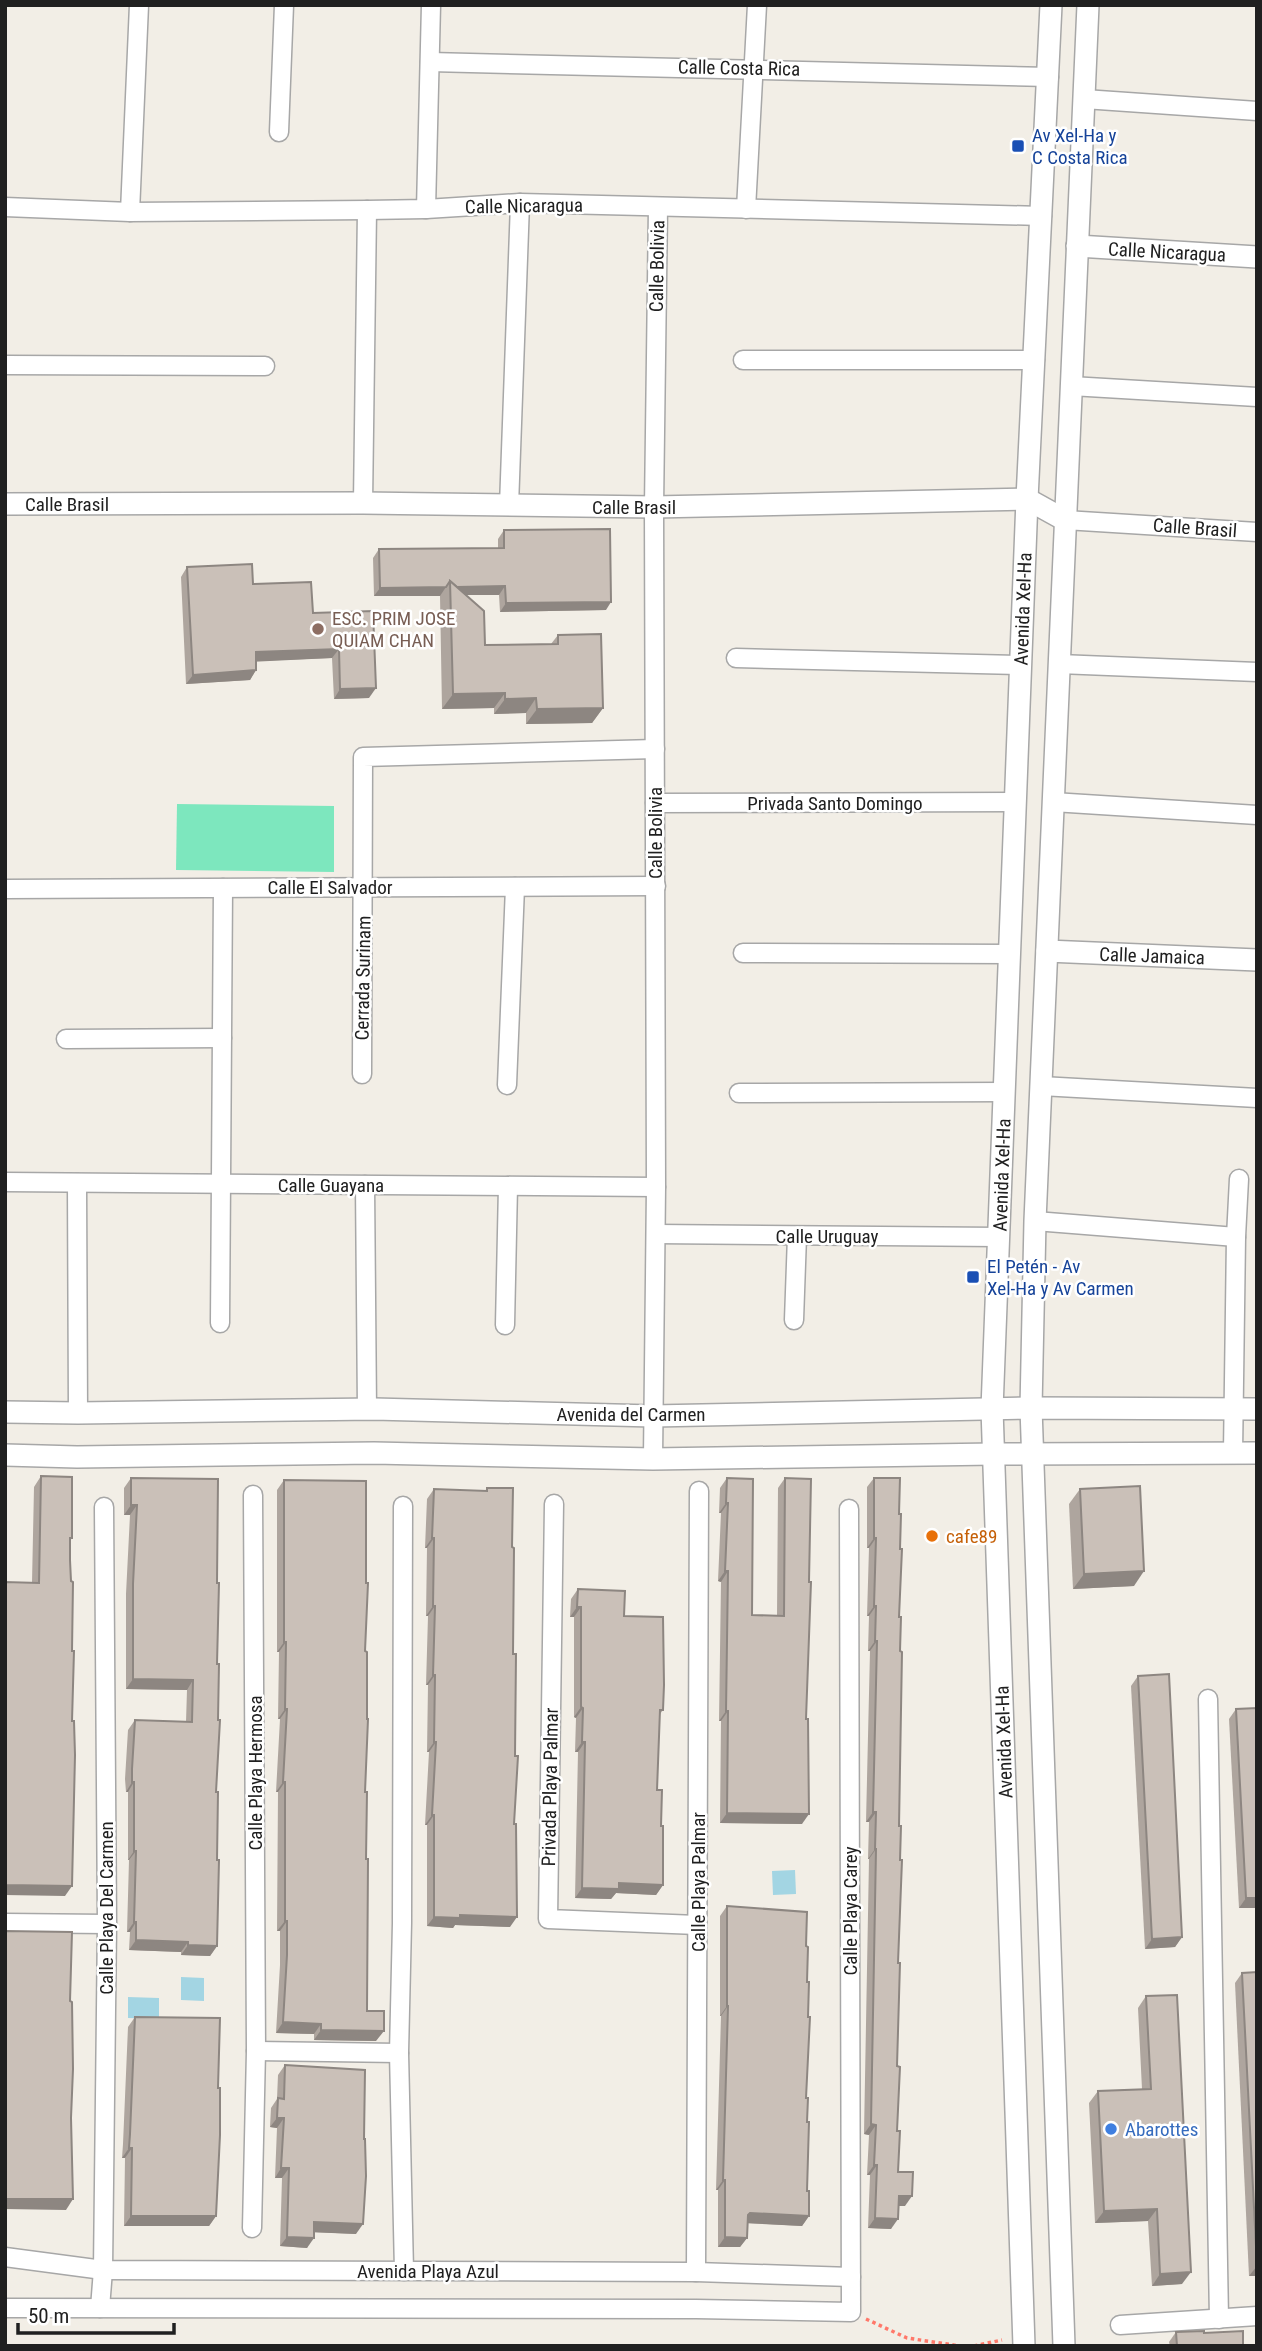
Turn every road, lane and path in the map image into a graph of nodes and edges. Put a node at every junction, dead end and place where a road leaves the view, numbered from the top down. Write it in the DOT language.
graph roads {
  1 [pos="139,5"];
  2 [pos="284,5"];
  3 [pos="431,5"];
  4 [pos="757,5"];
  5 [pos="1051,5"];
  6 [pos="1088,5"];
  7 [pos="430,62"];
  8 [pos="755,68"];
  9 [pos="1049,77"];
  10 [pos="1083,99"];
  11 [pos="1257,111"];
  12 [pos="279,132"];
  13 [pos="520,203"];
  14 [pos="5,207"];
  15 [pos="658,207"];
  16 [pos="746,208"];
  17 [pos="426,209"];
  18 [pos="367,210"];
  19 [pos="130,212"];
  20 [pos="1042,216"];
  21 [pos="1077,246"];
  22 [pos="1257,257"];
  23 [pos="743,360"];
  24 [pos="1035,360"];
  25 [pos="5,365"];
  26 [pos="265,366"];
  27 [pos="1071,386"];
  28 [pos="1257,397"];
  29 [pos="1027,499"];
  30 [pos="363,503"];
  31 [pos="5,504"];
  32 [pos="509,506"];
  33 [pos="654,507"];
  34 [pos="1065,520"];
  35 [pos="1257,532"];
  36 [pos="736,658"];
  37 [pos="1059,664"];
  38 [pos="1021,665"];
  39 [pos="1257,672"];
  40 [pos="655,749"];
  41 [pos="1016,802"];
  42 [pos="1053,802"];
  43 [pos="655,803"];
  44 [pos="1257,814"];
  45 [pos="656,886"];
  46 [pos="364,887"];
  47 [pos="515,887"];
  48 [pos="223,888"];
  49 [pos="5,889"];
  50 [pos="1047,951"];
  51 [pos="743,953"];
  52 [pos="1010,954"];
  53 [pos="1257,960"];
  54 [pos="222,1038"];
  55 [pos="66,1039"];
  56 [pos="362,1074"];
  57 [pos="507,1086"];
  58 [pos="1041,1086"];
  59 [pos="1005,1092"];
  60 [pos="739,1093"];
  61 [pos="1257,1098"];
  62 [pos="1239,1179"];
  63 [pos="5,1182"];
  64 [pos="77,1183"];
  65 [pos="221,1184"];
  66 [pos="365,1185"];
  67 [pos="509,1186"];
  68 [pos="656,1187"];
  69 [pos="1035,1221"];
  70 [pos="656,1234"];
  71 [pos="797,1236"];
  72 [pos="999,1237"];
  73 [pos="1236,1237"];
  74 [pos="794,1320"];
  75 [pos="220,1323"];
  76 [pos="505,1325"];
  77 [pos="1031,1408"];
  78 [pos="368,1409"];
  79 [pos="992,1409"];
  80 [pos="1257,1409"];
  81 [pos="1232,1410"];
  82 [pos="5,1412"];
  83 [pos="78,1413"];
  84 [pos="653,1416"];
  85 [pos="1233,1453"];
  86 [pos="1257,1453"];
  87 [pos="994,1454"];
  88 [pos="1032,1454"];
  89 [pos="5,1455"];
  90 [pos="653,1459"];
  91 [pos="698,1491"];
  92 [pos="253,1495"];
  93 [pos="554,1504"];
  94 [pos="403,1506"];
  95 [pos="104,1507"];
  96 [pos="849,1510"];
  97 [pos="1208,1699"];
  98 [pos="5,1923"];
  99 [pos="107,1924"];
  100 [pos="698,1925"];
  101 [pos="256,2051"];
  102 [pos="399,2053"];
  103 [pos="252,2228"];
  104 [pos="5,2257"];
  105 [pos="103,2270"];
  106 [pos="404,2271"];
  107 [pos="696,2272"];
  108 [pos="851,2277"];
  109 [pos="5,2308"];
  110 [pos="100,2308"];
  111 [pos="851,2312"];
  112 [pos="1257,2316"];
  113 [pos="1219,2319"];
  114 [pos="1120,2325"];
  115 [pos="1024,2341"];
  116 [pos="960,2346"];
  117 [pos="974,2346"];
  118 [pos="1064,2346"];
  1 -- 19 [label="street"];
  2 -- 12 [label="street"];
  3 -- 7 [label="street"];
  4 -- 8 [label="street"];
  5 -- 9 [label="street, Avenida Xel-Ha"];
  6 -- 10 [label="street, Avenida Xel-Ha"];
  7 -- 8 [label="street, Calle Costa Rica"];
  7 -- 17 [label="street"];
  8 -- 9 [label="street, Calle Costa Rica"];
  8 -- 16 [label="street"];
  9 -- 20 [label="street, Avenida Xel-Ha"];
  10 -- 11 [label="street"];
  10 -- 21 [label="street, Avenida Xel-Ha"];
  13 -- 15 [label="street, Calle Nicaragua"];
  13 -- 17 [label="street, Calle Nicaragua"];
  13 -- 32 [label="street"];
  14 -- 19 [label="street, Calle Nicaragua"];
  15 -- 16 [label="street, Calle Nicaragua"];
  15 -- 33 [label="street, Calle Bolivia"];
  16 -- 20 [label="street, Calle Nicaragua"];
  17 -- 18 [label="street, Calle Nicaragua"];
  18 -- 19 [label="street, Calle Nicaragua"];
  18 -- 30 [label="street"];
  20 -- 24 [label="street, Avenida Xel-Ha"];
  21 -- 22 [label="street, Calle Nicaragua"];
  21 -- 27 [label="street, Avenida Xel-Ha"];
  23 -- 24 [label="street"];
  24 -- 29 [label="street, Avenida Xel-Ha"];
  25 -- 26 [label="street"];
  27 -- 28 [label="street"];
  27 -- 34 [label="street, Avenida Xel-Ha"];
  29 -- 33 [label="street, Calle Brasil"];
  29 -- 34 [label="street, Calle Brasil"];
  29 -- 38 [label="street, Avenida Xel-Ha"];
  30 -- 31 [label="street, Calle Brasil"];
  30 -- 32 [label="street, Calle Brasil"];
  32 -- 33 [label="street, Calle Brasil"];
  33 -- 40 [label="street, Calle Bolivia"];
  34 -- 35 [label="street, Calle Brasil"];
  34 -- 37 [label="street, Avenida Xel-Ha"];
  36 -- 38 [label="street"];
  37 -- 39 [label="street"];
  37 -- 42 [label="street, Avenida Xel-Ha"];
  38 -- 41 [label="street, Avenida Xel-Ha"];
  40 -- 43 [label="street, Calle Bolivia"];
  40 -- 46 [label="street, Cerrada Surinam"];
  41 -- 43 [label="street, Privada Santo Domingo"];
  41 -- 52 [label="street, Avenida Xel-Ha"];
  42 -- 44 [label="street"];
  42 -- 50 [label="street, Avenida Xel-Ha"];
  43 -- 45 [label="street, Calle Bolivia"];
  45 -- 47 [label="street, Calle El Salvador"];
  45 -- 68 [label="street, Calle Bolivia"];
  46 -- 47 [label="street, Calle El Salvador"];
  46 -- 48 [label="street, Calle El Salvador"];
  46 -- 56 [label="street, Cerrada Surinam"];
  47 -- 57 [label="street"];
  48 -- 49 [label="street, Calle El Salvador"];
  48 -- 54 [label="street"];
  50 -- 53 [label="street, Calle Jamaica"];
  50 -- 58 [label="street, Avenida Xel-Ha"];
  51 -- 52 [label="street"];
  52 -- 59 [label="street, Avenida Xel-Ha"];
  54 -- 55 [label="street"];
  54 -- 65 [label="street"];
  58 -- 61 [label="street"];
  58 -- 69 [label="street, Avenida Xel-Ha"];
  59 -- 60 [label="street"];
  59 -- 72 [label="street, Avenida Xel-Ha"];
  62 -- 73 [label="street"];
  63 -- 64 [label="street, Calle Guayana"];
  64 -- 65 [label="street, Calle Guayana"];
  64 -- 83 [label="street"];
  65 -- 66 [label="street, Calle Guayana"];
  65 -- 75 [label="street"];
  66 -- 67 [label="street, Calle Guayana"];
  66 -- 78 [label="street"];
  67 -- 68 [label="street, Calle Guayana"];
  67 -- 76 [label="street"];
  68 -- 70 [label="street, Calle Bolivia"];
  69 -- 73 [label="street"];
  69 -- 77 [label="street, Avenida Xel-Ha"];
  70 -- 71 [label="street, Calle Uruguay"];
  70 -- 84 [label="street, Calle Bolivia"];
  71 -- 72 [label="street, Calle Uruguay"];
  71 -- 74 [label="street"];
  72 -- 79 [label="street, Avenida Xel-Ha"];
  73 -- 81 [label="street"];
  77 -- 79 [label="street, Avenida del Carmen"];
  77 -- 81 [label="street, Avenida del Carmen"];
  77 -- 88 [label="street, Avenida Xel-Ha"];
  78 -- 83 [label="street, Avenida del Carmen"];
  78 -- 84 [label="street, Avenida del Carmen"];
  79 -- 84 [label="street, Avenida del Carmen"];
  79 -- 87 [label="street, Avenida Xel-Ha"];
  80 -- 81 [label="street, Avenida del Carmen"];
  81 -- 85 [label="street"];
  82 -- 83 [label="street, Avenida del Carmen"];
  84 -- 90 [label="street, Calle Bolivia"];
  85 -- 86 [label="street"];
  85 -- 88 [label="street"];
  87 -- 88 [label="street"];
  87 -- 90 [label="street"];
  87 -- 115 [label="street, Avenida Xel-Ha"];
  88 -- 118 [label="street, Avenida Xel-Ha"];
  89 -- 90 [label="street"];
  91 -- 100 [label="street, Calle Playa Palmar"];
  92 -- 101 [label="street, Calle Playa Hermosa"];
  93 -- 100 [label="street, Privada Playa Palmar"];
  94 -- 102 [label="street"];
  95 -- 99 [label="street, Calle Playa Del Carmen"];
  96 -- 108 [label="street, Calle Playa Carey"];
  97 -- 113 [label="street"];
  98 -- 99 [label="street"];
  99 -- 105 [label="street, Calle Playa Del Carmen"];
  100 -- 107 [label="street, Calle Playa Palmar"];
  101 -- 102 [label="street"];
  101 -- 103 [label="street, Calle Playa Hermosa"];
  102 -- 106 [label="street"];
  104 -- 105 [label="street, Avenida Playa Azul"];
  105 -- 106 [label="street, Avenida Playa Azul"];
  105 -- 110 [label="street, Calle Playa Del Carmen"];
  106 -- 107 [label="street, Avenida Playa Azul"];
  107 -- 108 [label="street, Avenida Playa Azul"];
  108 -- 111 [label="street, Calle Playa Carey"];
  109 -- 110 [label="street, Avenida Playa Azul"];
  110 -- 111 [label="street, Avenida Playa Azul"];
  111 -- 116 [label="path"];
  112 -- 113 [label="street"];
  113 -- 114 [label="street"];
  115 -- 117 [label="path"];
}
